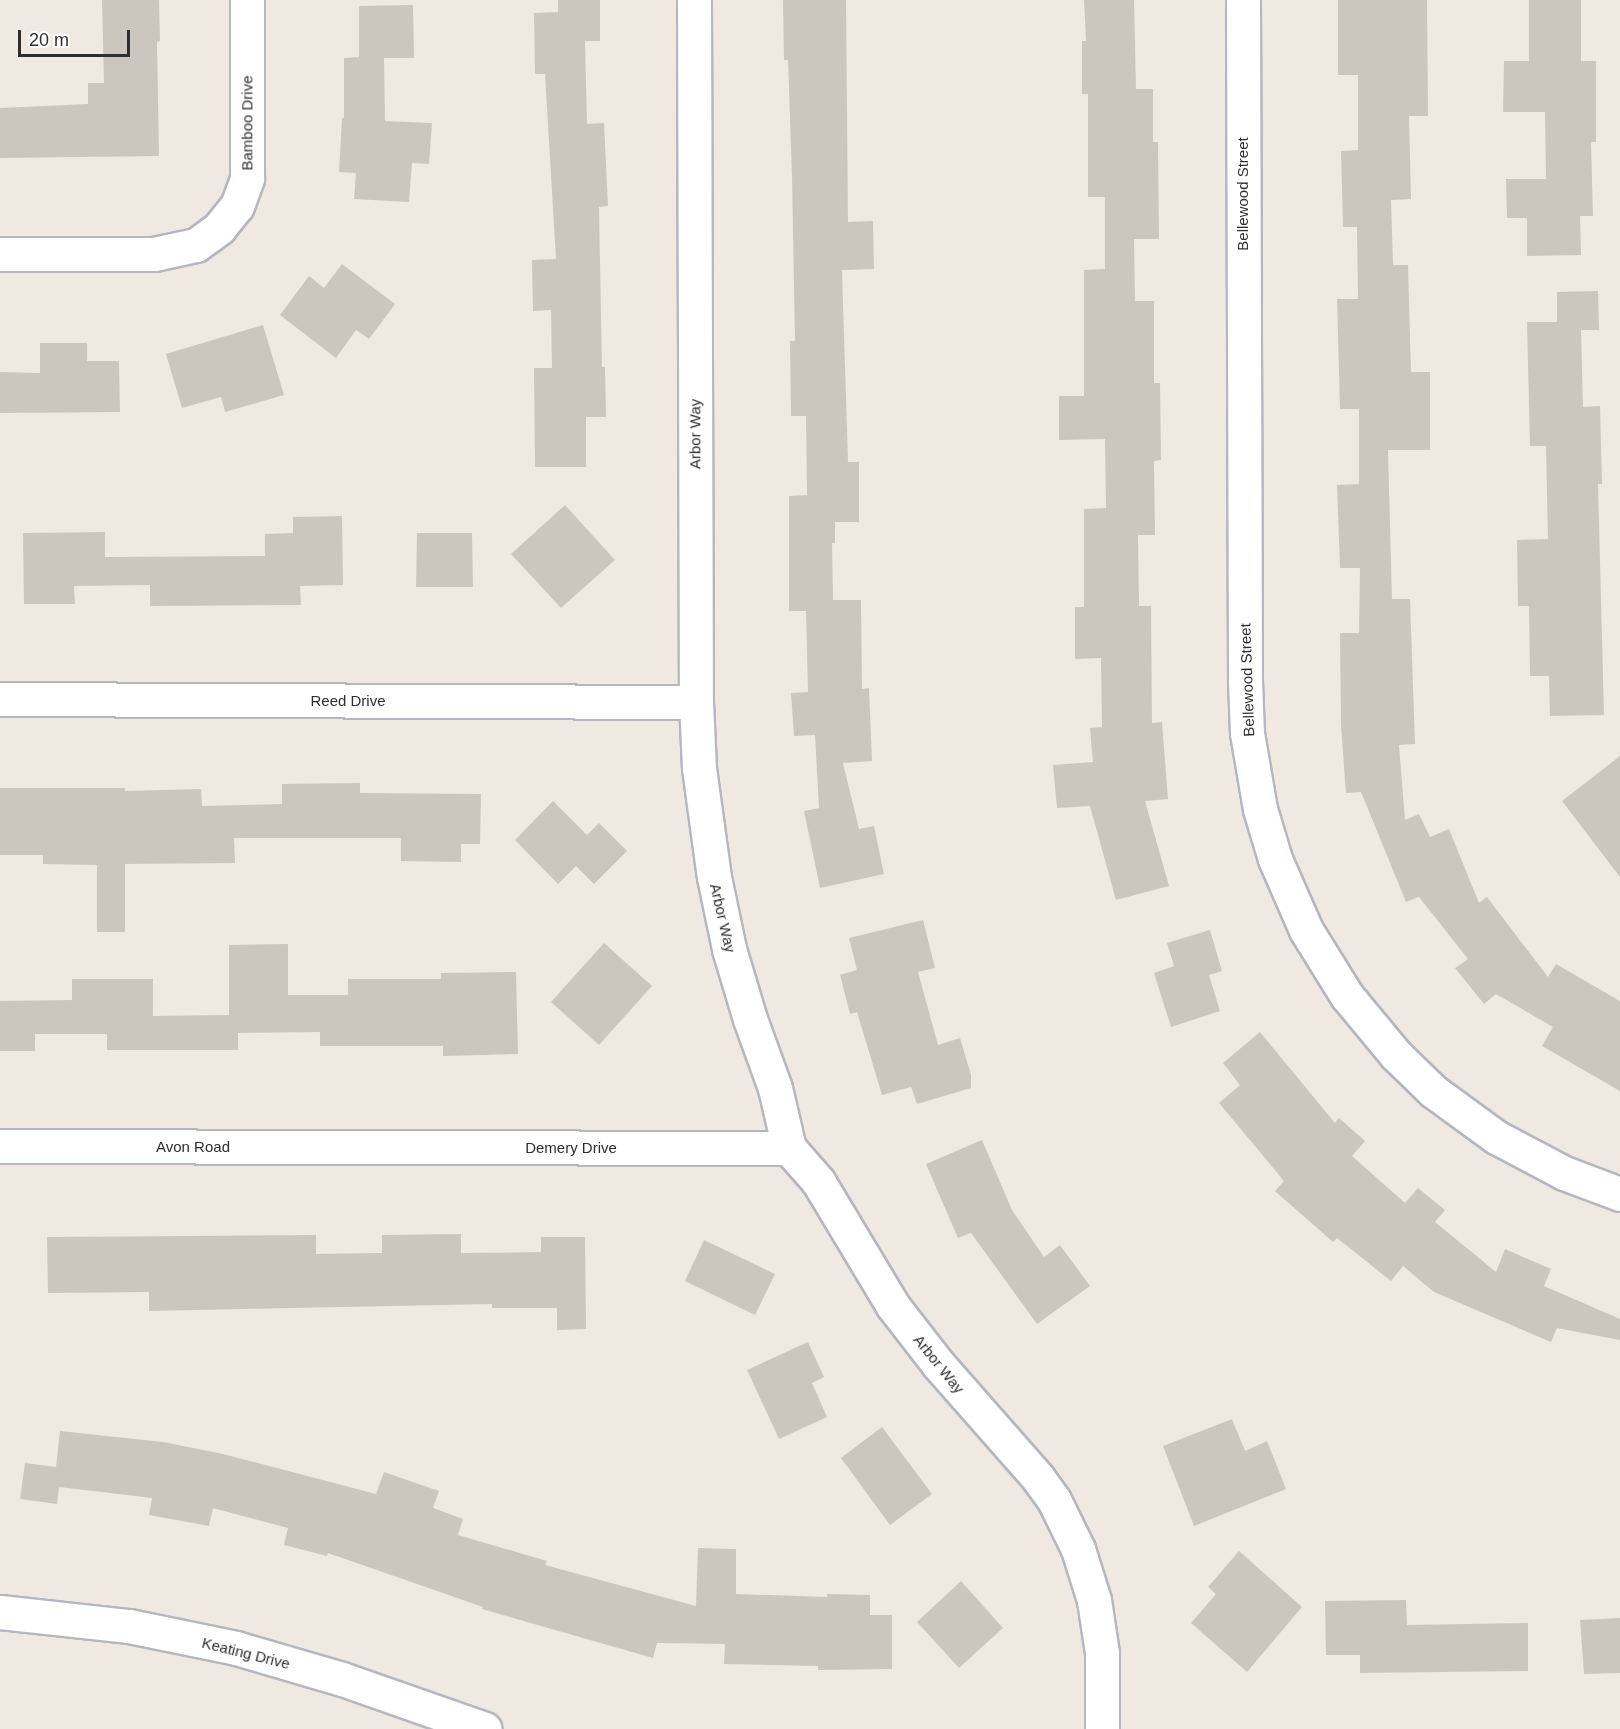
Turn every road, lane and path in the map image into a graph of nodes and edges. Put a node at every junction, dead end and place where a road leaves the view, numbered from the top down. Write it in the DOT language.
graph roads {
  1 [pos="247,0"];
  2 [pos="694,0"];
  3 [pos="1243,0"];
  4 [pos="0,254"];
  5 [pos="0,699"];
  6 [pos="696,702"];
  7 [pos="0,1146"];
  8 [pos="353,1147"];
  9 [pos="789,1148"];
  10 [pos="1620,1194"];
  11 [pos="0,1612"];
  12 [pos="485,1729"];
  13 [pos="1102,1729"];
  1 -- 4 [label="street, Bamboo Drive"];
  2 -- 6 [label="street, Arbor Way"];
  3 -- 10 [label="street, Bellewood Street"];
  5 -- 6 [label="street, Reed Drive"];
  6 -- 9 [label="street, Arbor Way"];
  7 -- 8 [label="street, Avon Road"];
  8 -- 9 [label="street, Demery Drive"];
  9 -- 13 [label="street, Arbor Way"];
  11 -- 12 [label="street, Keating Drive"];
}
